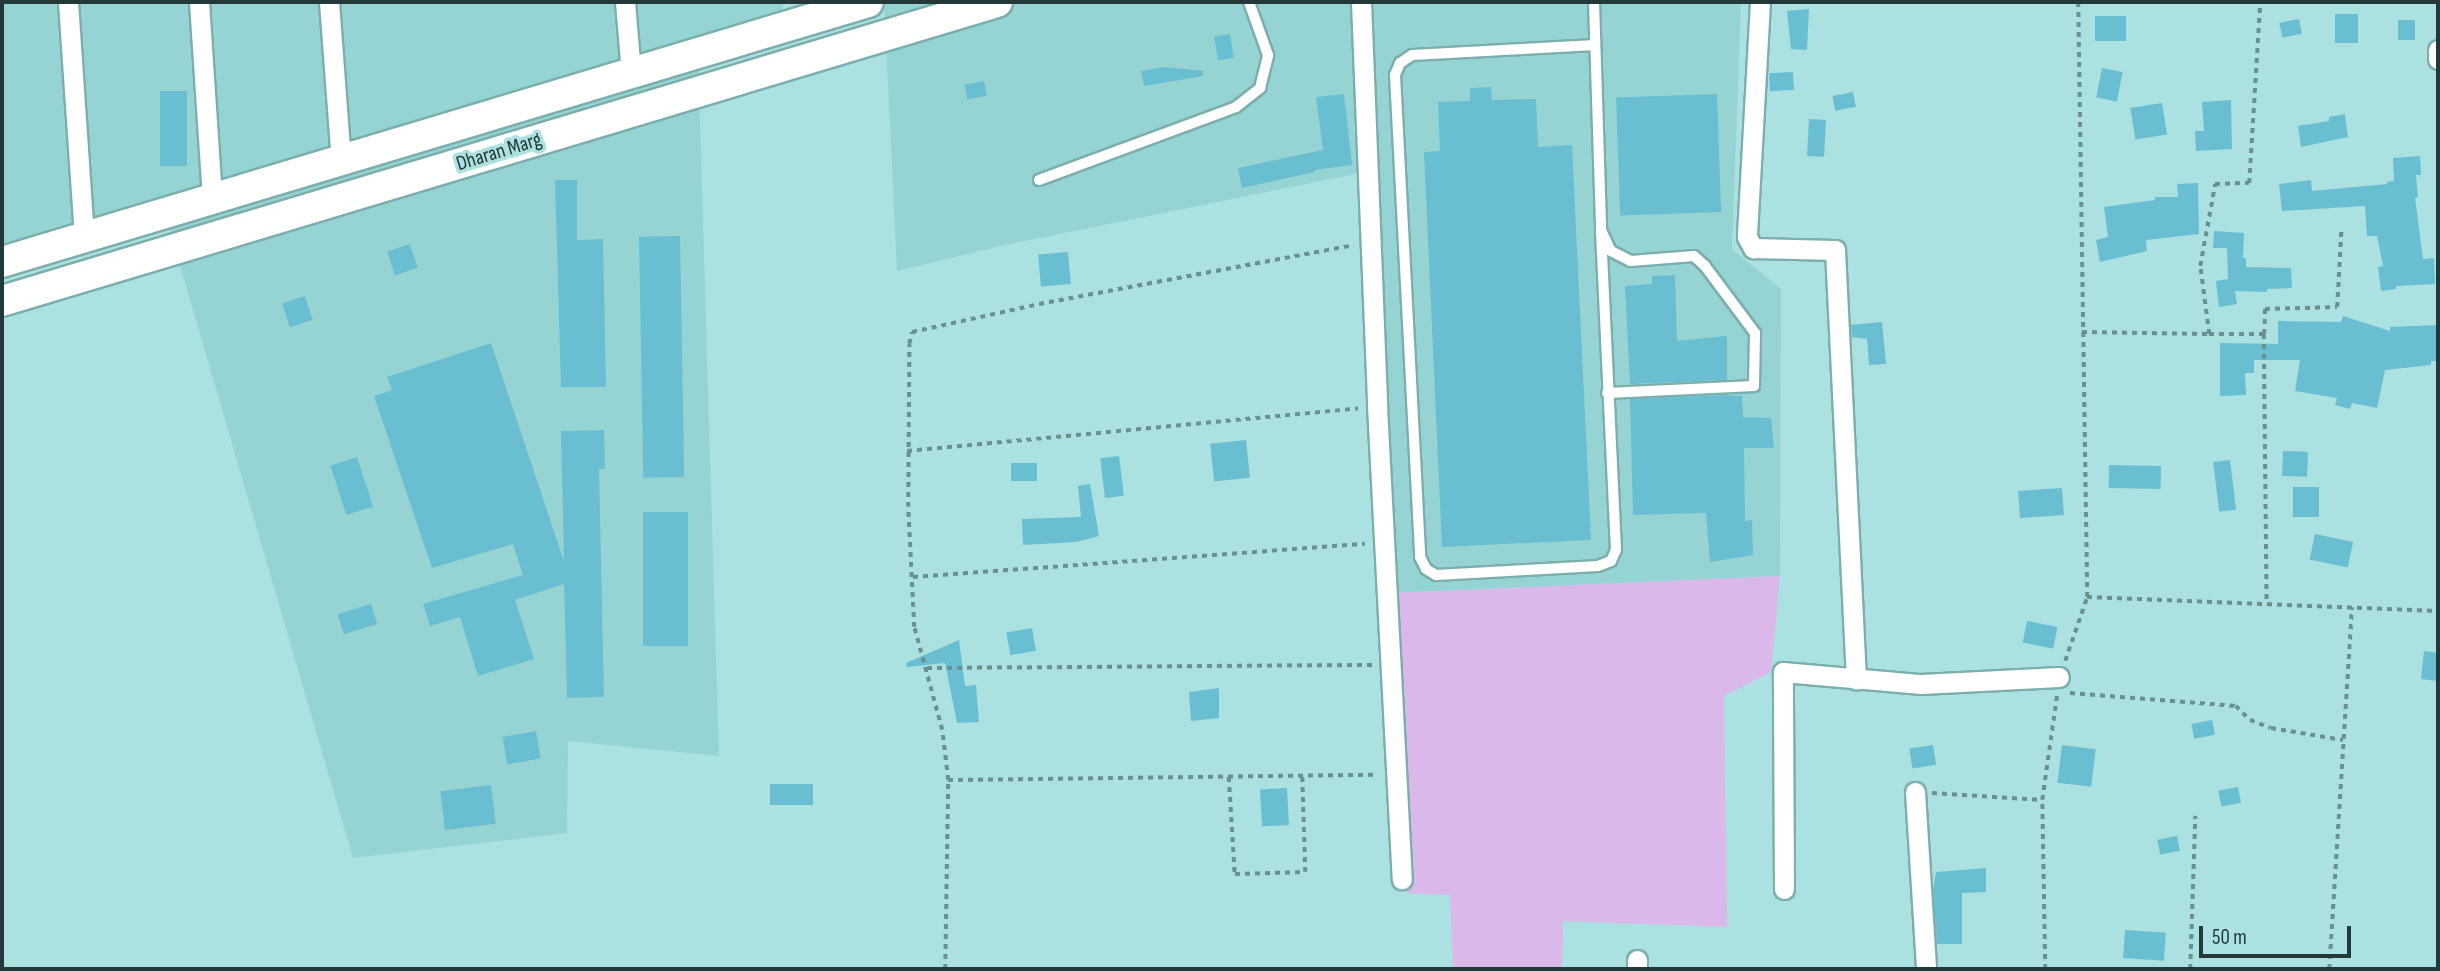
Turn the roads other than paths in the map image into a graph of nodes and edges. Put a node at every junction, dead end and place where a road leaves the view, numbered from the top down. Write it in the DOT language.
graph roads {
  1 [pos="68,2"];
  2 [pos="199,2"];
  3 [pos="330,2"];
  4 [pos="625,2"];
  5 [pos="868,2"];
  6 [pos="997,2"];
  7 [pos="1249,2"];
  8 [pos="1361,2"];
  9 [pos="1594,2"];
  10 [pos="1759,2"];
  11 [pos="1595,45"];
  12 [pos="2438,50"];
  13 [pos="2438,59"];
  14 [pos="631,73"];
  15 [pos="341,160"];
  16 [pos="1039,180"];
  17 [pos="212,199"];
  18 [pos="1601,230"];
  19 [pos="84,238"];
  20 [pos="2,262"];
  21 [pos="2,302"];
  22 [pos="1607,393"];
  23 [pos="1856,678"];
  24 [pos="2058,685"];
  25 [pos="1914,792"];
  26 [pos="1402,879"];
  27 [pos="1784,889"];
  28 [pos="1926,969"];
  1 -- 19 [label="street"];
  2 -- 17 [label="street"];
  3 -- 15 [label="street"];
  4 -- 14 [label="street"];
  5 -- 14 [label="main road, Dharan Marg"];
  6 -- 21 [label="main road, Dharan Marg"];
  7 -- 16 [label="lane"];
  8 -- 26 [label="street"];
  9 -- 11 [label="lane"];
  10 -- 23 [label="street"];
  11 -- 18 [label="lane"];
  11 -- 22 [label="lane"];
  12 -- 13 [label="street"];
  14 -- 15 [label="main road, Dharan Marg"];
  15 -- 17 [label="main road, Dharan Marg"];
  17 -- 19 [label="main road, Dharan Marg"];
  18 -- 22 [label="lane"];
  18 -- 22 [label="lane"];
  19 -- 20 [label="main road, Dharan Marg"];
  23 -- 24 [label="street"];
  23 -- 27 [label="street"];
  25 -- 28 [label="street"];
}
